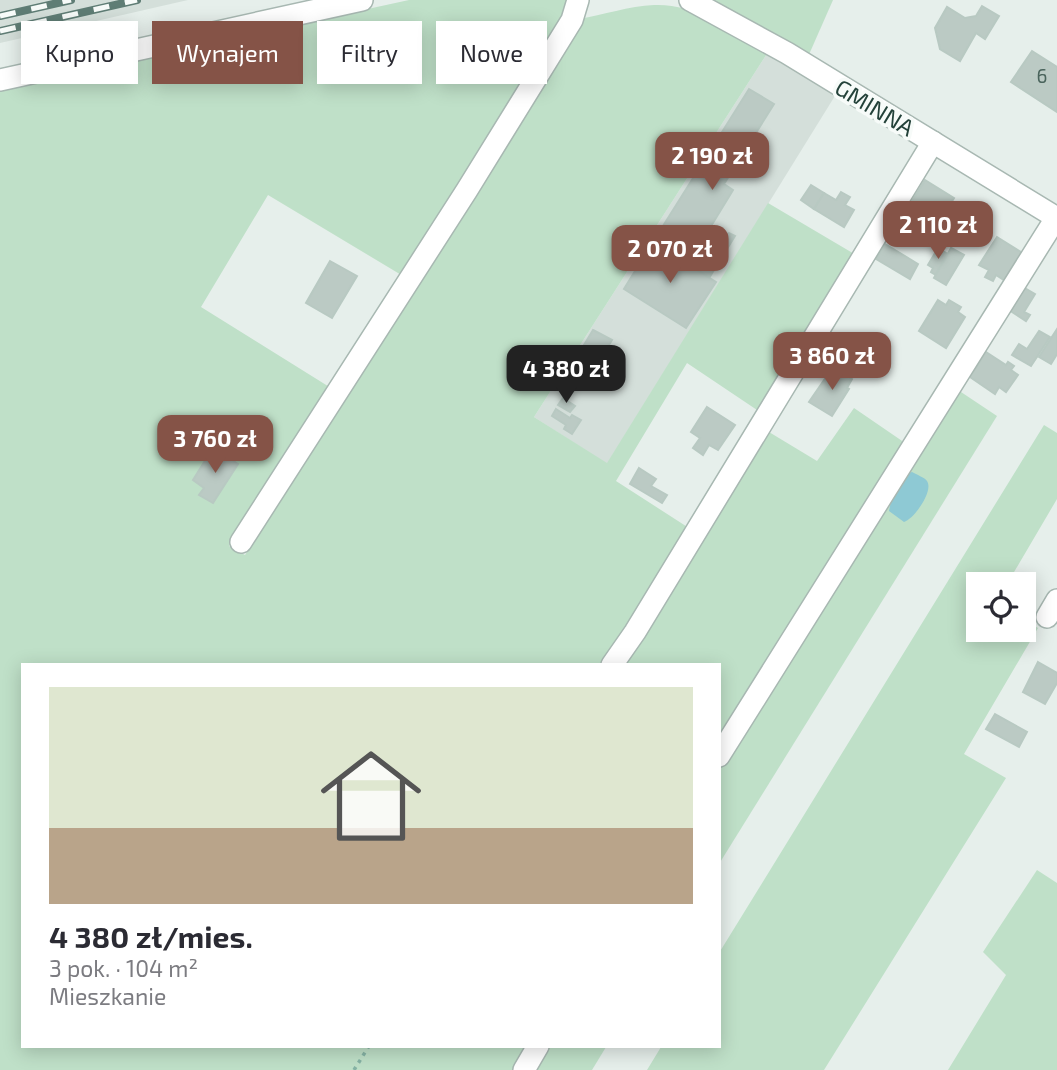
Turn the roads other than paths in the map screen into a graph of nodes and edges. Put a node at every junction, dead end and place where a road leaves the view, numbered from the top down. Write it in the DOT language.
graph roads {
  1 [pos="362,0"];
  2 [pos="578,0"];
  3 [pos="690,0"];
  4 [pos="0,80"];
  5 [pos="933,142"];
  6 [pos="1056,218"];
  7 [pos="241,542"];
  8 [pos="613,663"];
  9 [pos="721,753"];
  10 [pos="537,1048"];
  11 [pos="524,1070"];
  1 -- 4 [label="street"];
  2 -- 7 [label="street"];
  3 -- 5 [label="street, GMINNA"];
  5 -- 6 [label="street, GMINNA"];
  5 -- 8 [label="street"];
  6 -- 9 [label="street"];
  10 -- 11 [label="street"];
}
